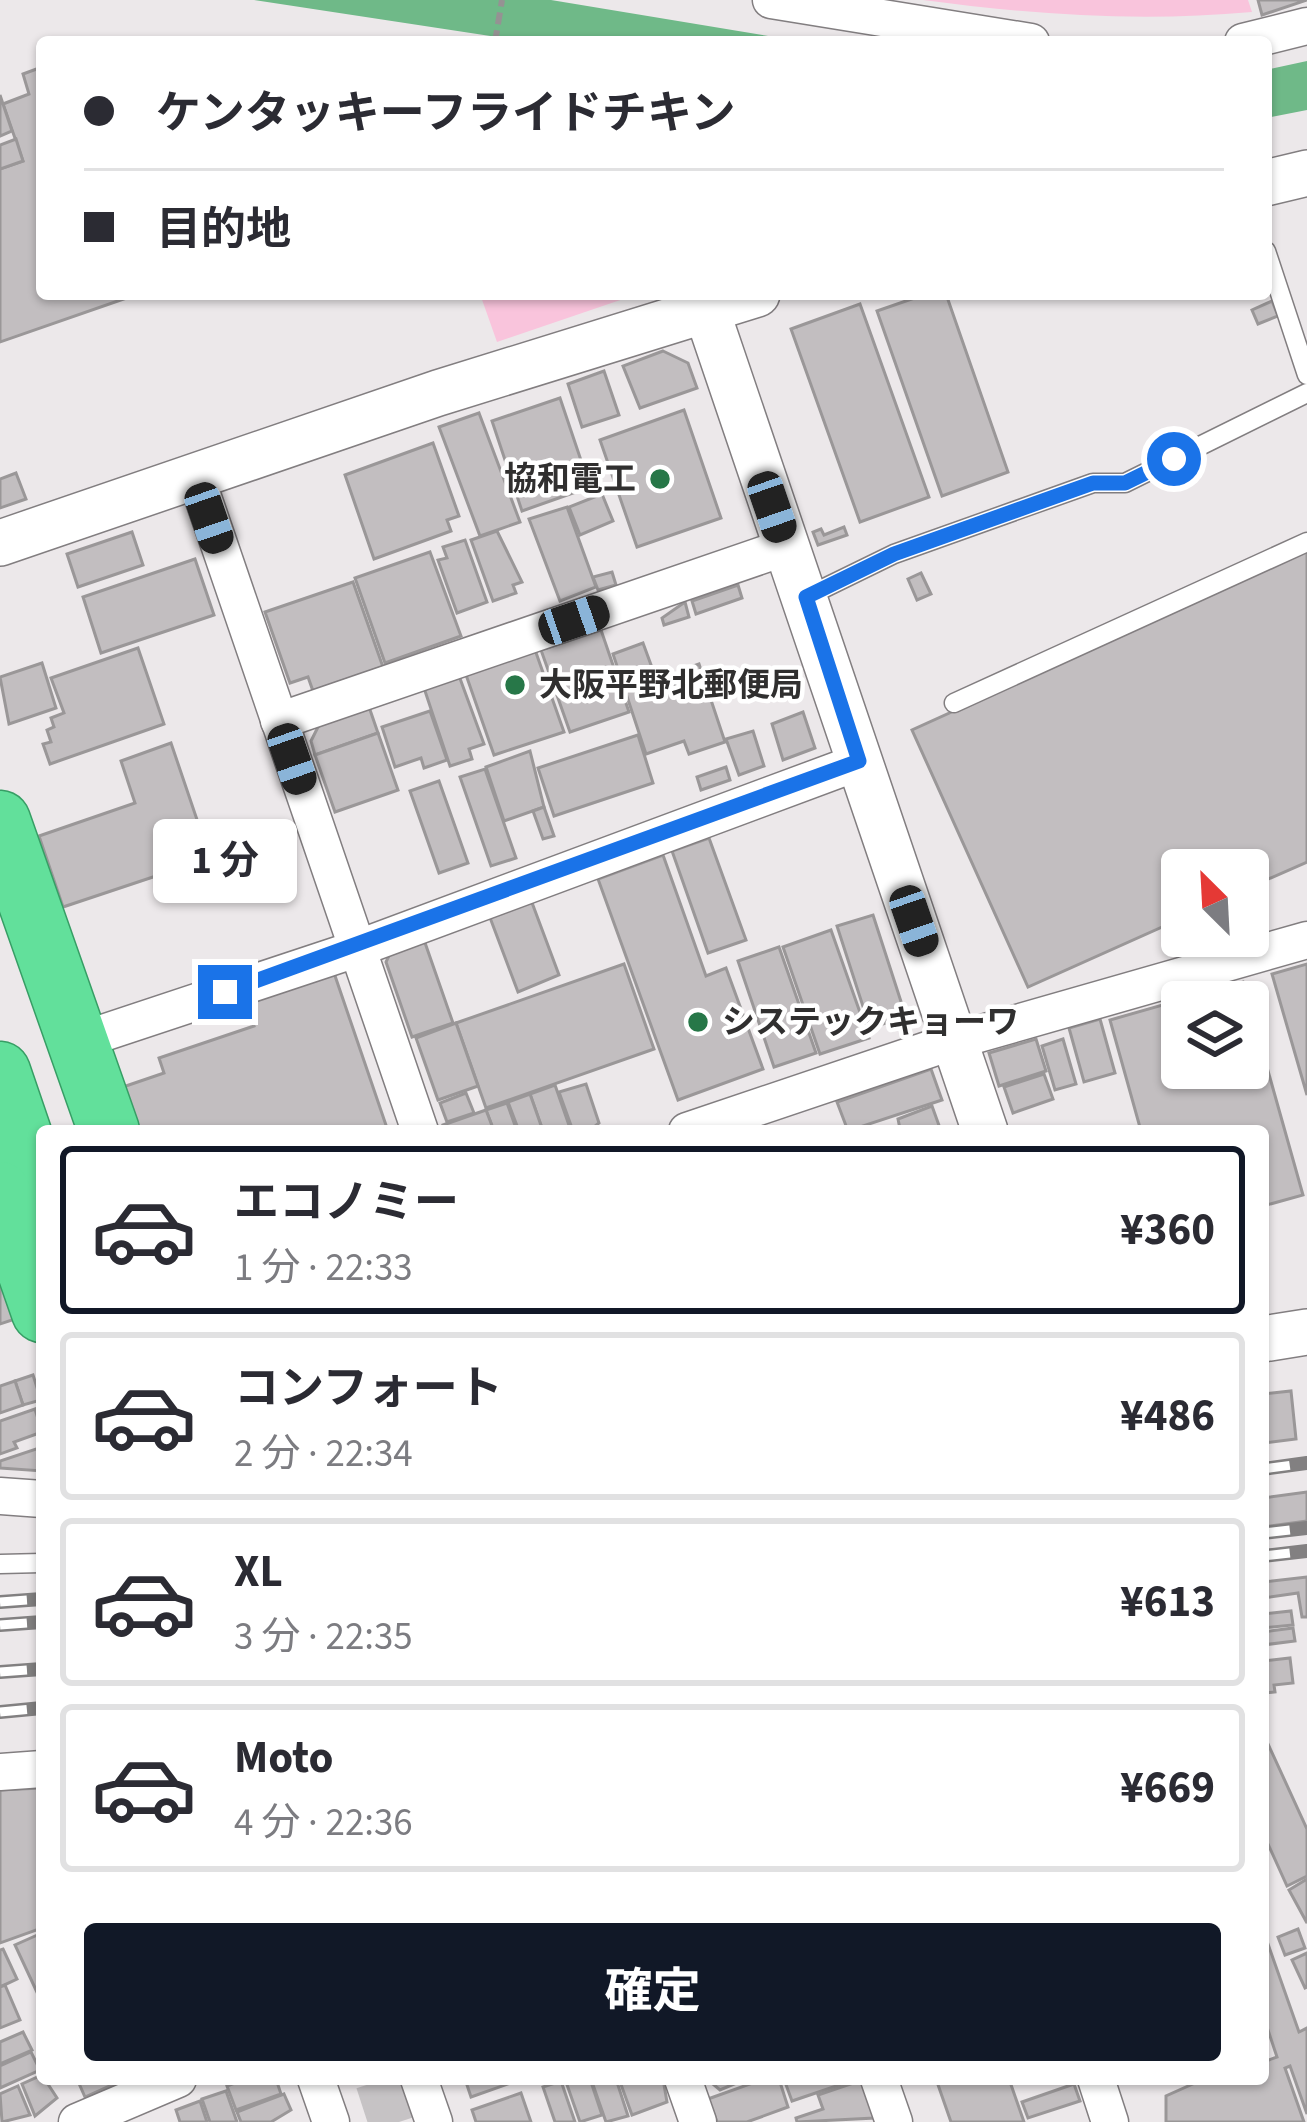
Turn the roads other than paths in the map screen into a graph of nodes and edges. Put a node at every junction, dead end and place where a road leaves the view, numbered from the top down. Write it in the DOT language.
graph roads {
  1 [pos="771,0"];
  2 [pos="1307,26"];
  3 [pos="994,36"];
  4 [pos="1267,36"];
  5 [pos="1307,172"];
  6 [pos="1272,181"];
  7 [pos="1272,269"];
  8 [pos="730,300"];
  9 [pos="704,306"];
  10 [pos="1307,375"];
  11 [pos="1307,393"];
  12 [pos="196,477"];
  13 [pos="1307,542"];
  14 [pos="0,543"];
  15 [pos="786,547"];
  16 [pos="806,597"];
  17 [pos="954,703"];
  18 [pos="279,721"];
  19 [pos="859,761"];
  20 [pos="0,820"];
  21 [pos="0,935"];
  22 [pos="1307,940"];
  23 [pos="356,949"];
  24 [pos="79,1041"];
  25 [pos="954,1041"];
  26 [pos="0,1072"];
  27 [pos="66,1125"];
  28 [pos="107,1125"];
  29 [pos="418,1125"];
  30 [pos="705,1125"];
  31 [pos="984,1125"];
  32 [pos="36,1177"];
  33 [pos="0,1192"];
  34 [pos="36,1295"];
  35 [pos="1307,1332"];
  36 [pos="1269,1338"];
  37 [pos="0,1496"];
  38 [pos="36,1498"];
  39 [pos="36,1563"];
  40 [pos="0,1564"];
  41 [pos="36,1769"];
  42 [pos="0,1772"];
  43 [pos="164,2085"];
  44 [pos="318,2085"];
  45 [pos="421,2085"];
  46 [pos="685,2085"];
  47 [pos="881,2085"];
  48 [pos="1098,2085"];
  49 [pos="77,2122"];
  50 [pos="331,2122"];
  51 [pos="434,2122"];
  52 [pos="698,2122"];
  53 [pos="894,2122"];
  54 [pos="1110,2122"];
  1 -- 3 [label="street"];
  2 -- 4 [label="street"];
  5 -- 6 [label="street"];
  7 -- 10 [label="lane"];
  8 -- 9 [label="street"];
  9 -- 12 [label="street"];
  9 -- 15 [label="street"];
  11 -- 16 [label="lane"];
  12 -- 14 [label="street"];
  12 -- 18 [label="street"];
  13 -- 17 [label="lane"];
  15 -- 16 [label="street"];
  15 -- 18 [label="street"];
  16 -- 19 [label="street"];
  18 -- 23 [label="street"];
  19 -- 23 [label="street"];
  19 -- 25 [label="street"];
  20 -- 24 [label="highway"];
  21 -- 27 [label="highway"];
  22 -- 25 [label="street"];
  23 -- 24 [label="street"];
  23 -- 29 [label="street"];
  24 -- 28 [label="highway"];
  25 -- 30 [label="street"];
  25 -- 31 [label="street"];
  26 -- 32 [label="highway"];
  33 -- 34 [label="highway"];
  35 -- 36 [label="street"];
  37 -- 38 [label="street"];
  39 -- 40 [label="lane"];
  41 -- 42 [label="street"];
  43 -- 49 [label="street"];
  44 -- 50 [label="street"];
  45 -- 51 [label="street"];
  46 -- 52 [label="street"];
  47 -- 53 [label="street"];
  48 -- 54 [label="street"];
}
